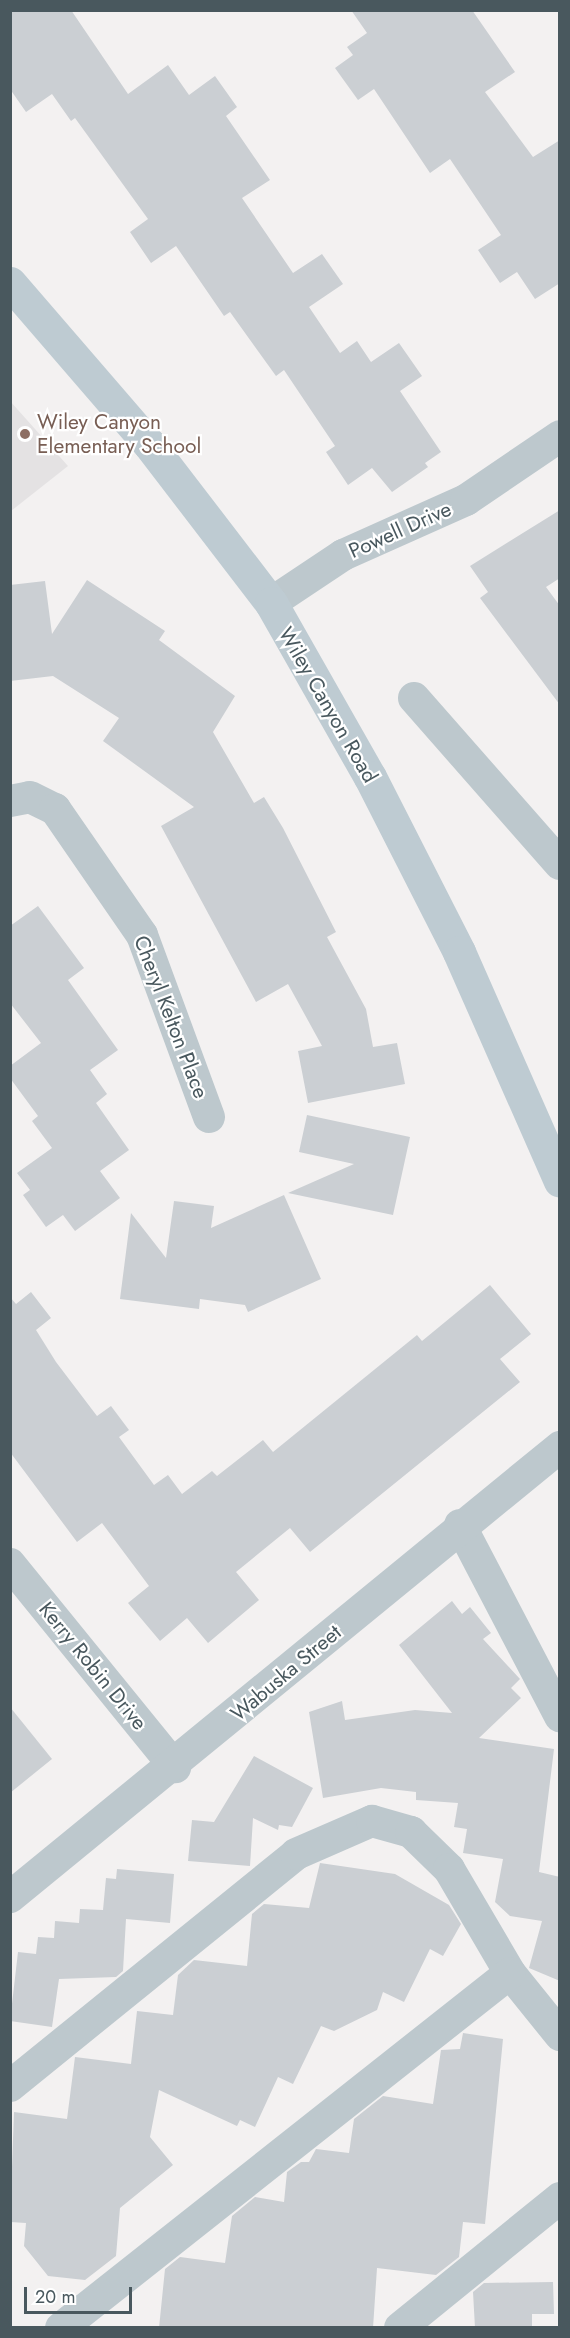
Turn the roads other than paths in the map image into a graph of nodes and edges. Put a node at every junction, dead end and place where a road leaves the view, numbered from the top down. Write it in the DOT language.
graph roads {
  1 [pos="10,283"];
  2 [pos="560,436"];
  3 [pos="271,603"];
  4 [pos="414,698"];
  5 [pos="10,801"];
  6 [pos="560,864"];
  7 [pos="209,1117"];
  8 [pos="560,1181"];
  9 [pos="560,1447"];
  10 [pos="460,1525"];
  11 [pos="10,1564"];
  12 [pos="560,1716"];
  13 [pos="175,1767"];
  14 [pos="10,1897"];
  15 [pos="510,1973"];
  16 [pos="560,2035"];
  17 [pos="10,2086"];
  18 [pos="560,2198"];
  19 [pos="61,2328"];
  20 [pos="400,2328"];
  1 -- 3 [label="street, Wiley Canyon Road"];
  2 -- 3 [label="street, Powell Drive"];
  3 -- 8 [label="street, Wiley Canyon Road"];
  4 -- 6 [label="street"];
  5 -- 7 [label="street, Cheryl Kelton Place"];
  9 -- 10 [label="street, Wabuska Street"];
  10 -- 12 [label="street"];
  10 -- 13 [label="street, Wabuska Street"];
  11 -- 13 [label="street, Kerry Robin Drive"];
  13 -- 14 [label="street, Wabuska Street"];
  15 -- 16 [label="street"];
  15 -- 17 [label="street"];
  15 -- 19 [label="street"];
  18 -- 20 [label="street"];
}
